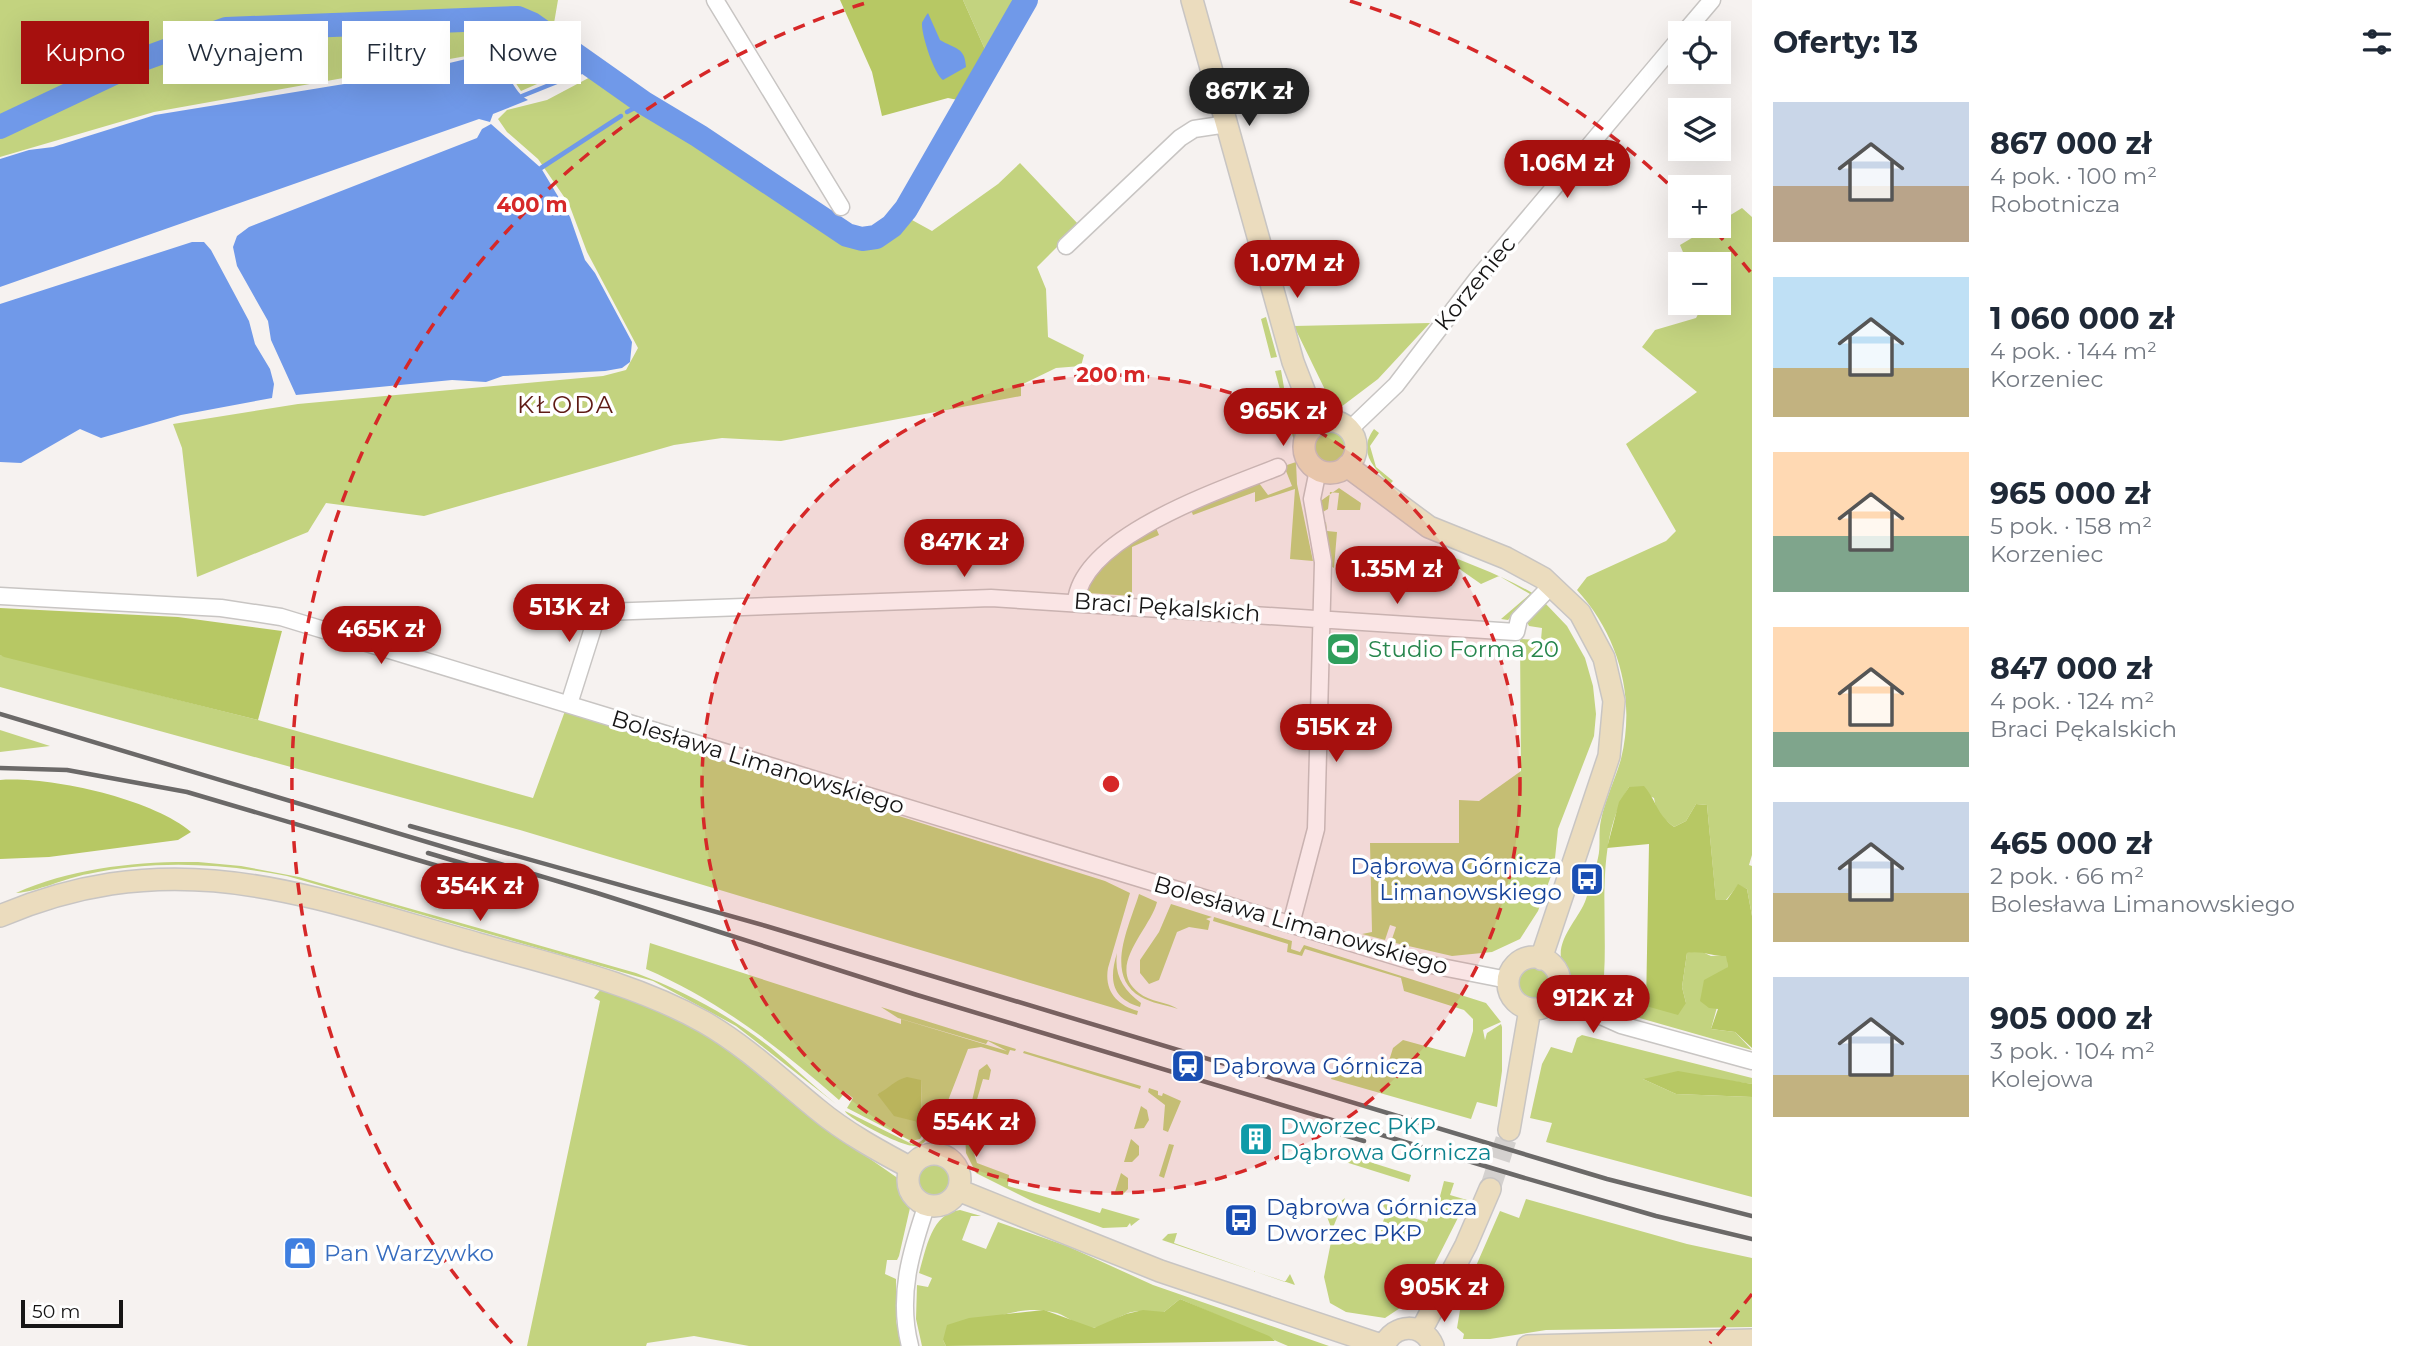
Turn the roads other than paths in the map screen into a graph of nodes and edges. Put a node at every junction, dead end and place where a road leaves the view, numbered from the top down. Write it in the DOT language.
graph roads {
  1 [pos="715,0"];
  2 [pos="1192,0"];
  3 [pos="1712,0"];
  4 [pos="1694,21"];
  5 [pos="1668,52"];
  6 [pos="1227,124"];
  7 [pos="841,208"];
  8 [pos="1066,246"];
  9 [pos="1318,425"];
  10 [pos="1349,430"];
  11 [pos="1347,466"];
  12 [pos="1278,467"];
  13 [pos="1318,470"];
  14 [pos="1552,585"];
  15 [pos="0,596"];
  16 [pos="1076,601"];
  17 [pos="1322,617"];
  18 [pos="569,704"];
  19 [pos="0,916"];
  20 [pos="1291,924"];
  21 [pos="1541,959"];
  22 [pos="1508,980"];
  23 [pos="1556,996"];
  24 [pos="1530,1009"];
  25 [pos="1752,1061"];
  26 [pos="1509,1130"];
  27 [pos="911,1168"];
  28 [pos="1490,1189"];
  29 [pos="958,1190"];
  30 [pos="927,1204"];
  31 [pos="1427,1338"];
  32 [pos="1752,1340"];
  33 [pos="910,1346"];
  34 [pos="1384,1346"];
  35 [pos="1528,1346"];
  1 -- 7 [label="street"];
  2 -- 6 [label="street"];
  3 -- 4 [label="street"];
  5 -- 10 [label="street, Korzeniec"];
  6 -- 8 [label="street"];
  6 -- 9 [label="street"];
  9 -- 10 [label="street"];
  9 -- 13 [label="street"];
  10 -- 11 [label="street"];
  11 -- 13 [label="street"];
  11 -- 14 [label="street"];
  12 -- 16 [label="street"];
  13 -- 17 [label="street"];
  14 -- 17 [label="street, Braci Pękalskich"];
  14 -- 21 [label="street"];
  15 -- 18 [label="street, Bolesława Limanowskiego"];
  16 -- 17 [label="street, Braci Pękalskich"];
  16 -- 18 [label="street, Braci Pękalskich"];
  17 -- 20 [label="street"];
  18 -- 20 [label="street, Bolesława Limanowskiego"];
  19 -- 27 [label="street"];
  20 -- 22 [label="street, Bolesława Limanowskiego"];
  21 -- 22 [label="street"];
  21 -- 23 [label="street"];
  22 -- 24 [label="street"];
  23 -- 24 [label="street"];
  23 -- 25 [label="street"];
  24 -- 26 [label="street"];
  27 -- 29 [label="street"];
  27 -- 30 [label="street"];
  28 -- 31 [label="street"];
  29 -- 30 [label="street"];
  29 -- 34 [label="street"];
  30 -- 33 [label="street"];
  31 -- 34 [label="street"];
  32 -- 35 [label="street"];
}
